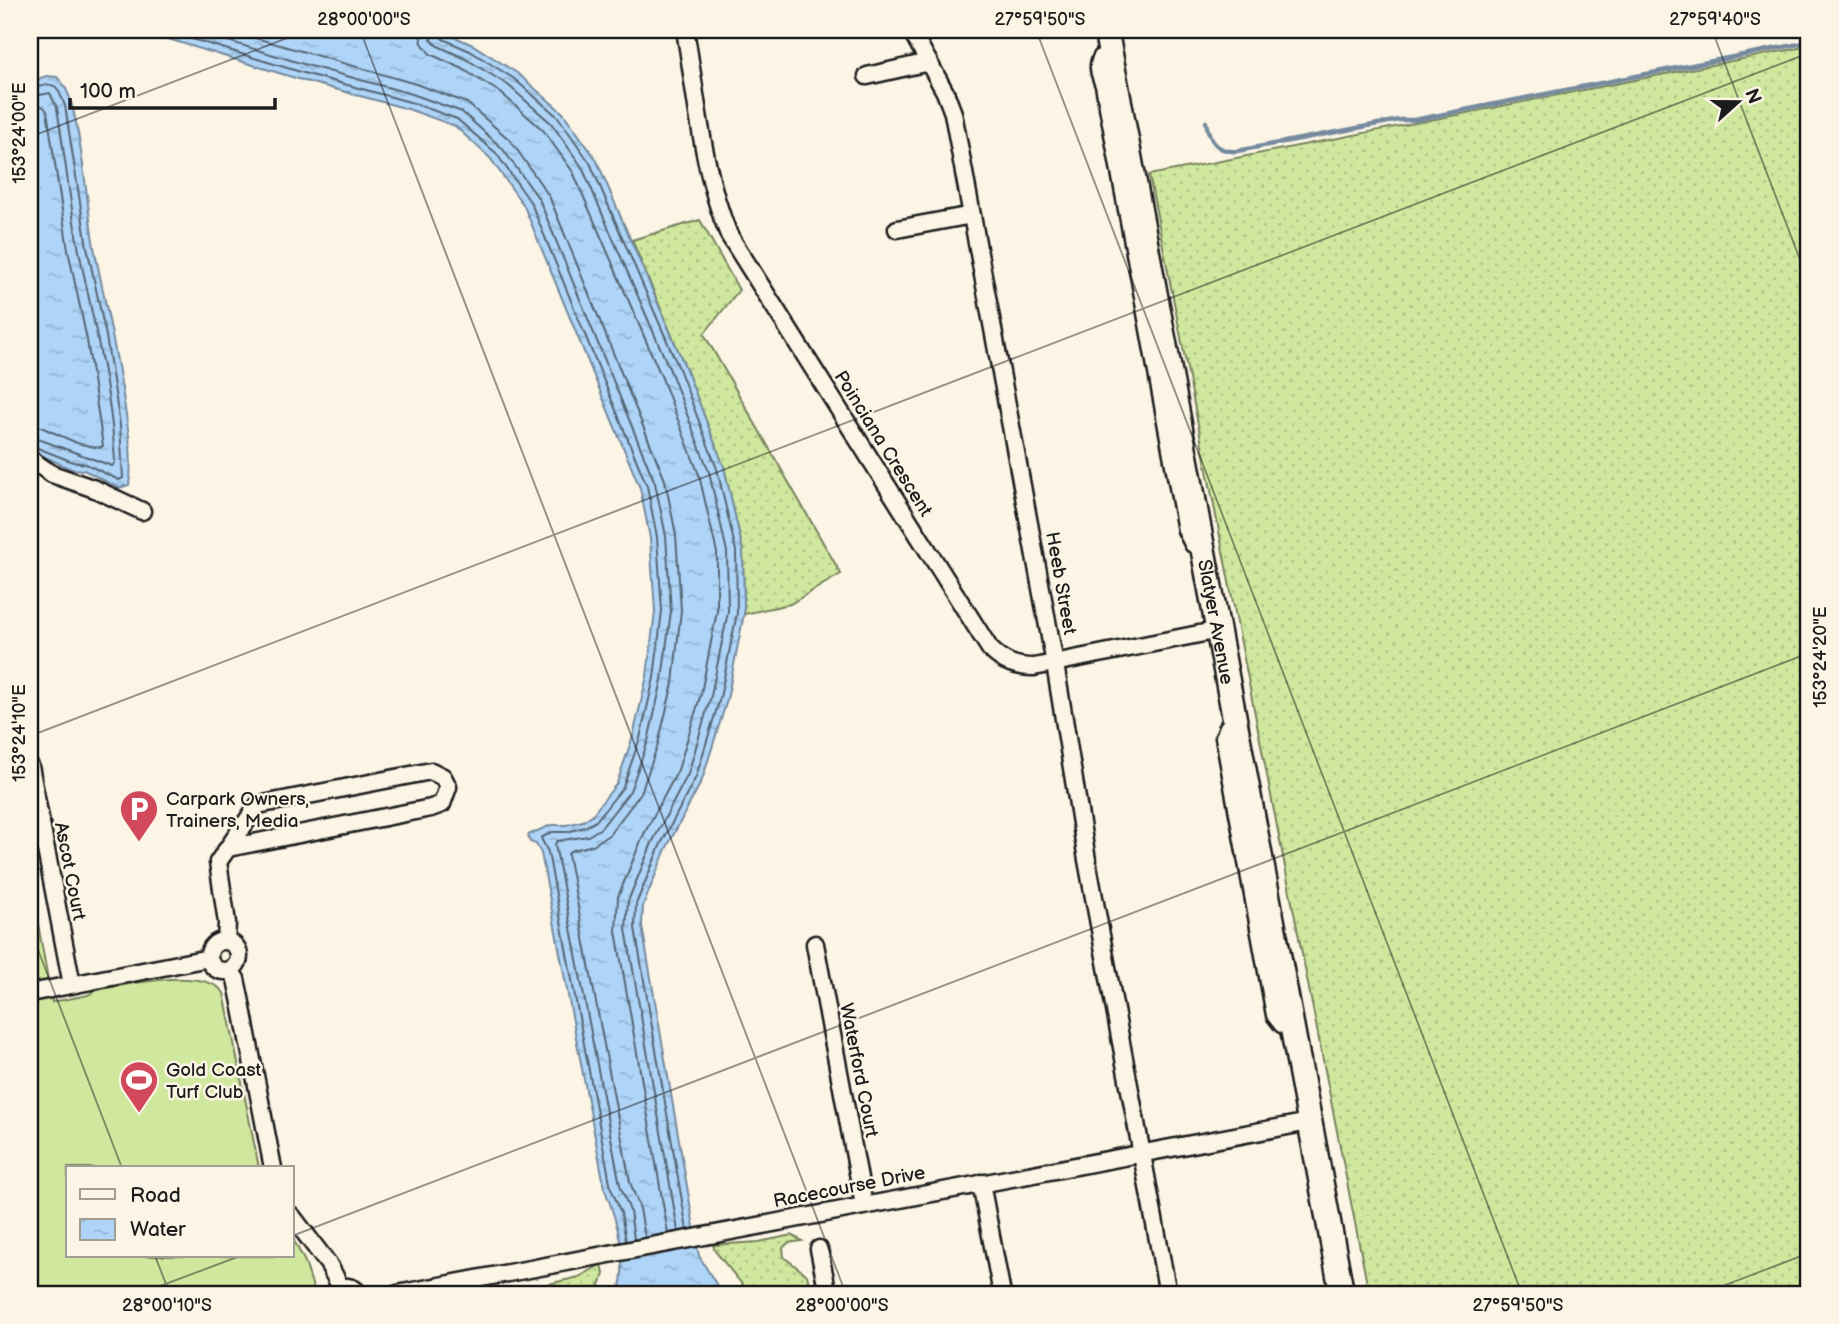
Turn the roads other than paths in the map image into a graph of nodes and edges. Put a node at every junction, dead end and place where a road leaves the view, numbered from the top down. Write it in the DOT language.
graph roads {
  1 [pos="685,30"];
  2 [pos="911,30"];
  3 [pos="1106,30"];
  4 [pos="929,62"];
  5 [pos="867,76"];
  6 [pos="972,215"];
  7 [pos="897,229"];
  8 [pos="30,459"];
  9 [pos="142,511"];
  10 [pos="1219,630"];
  11 [pos="1055,664"];
  12 [pos="30,766"];
  13 [pos="228,848"];
  14 [pos="226,941"];
  15 [pos="815,944"];
  16 [pos="209,958"];
  17 [pos="230,970"];
  18 [pos="72,985"];
  19 [pos="30,993"];
  20 [pos="1310,1122"];
  21 [pos="1141,1153"];
  22 [pos="273,1166"];
  23 [pos="981,1183"];
  24 [pos="864,1205"];
  25 [pos="1327,1215"];
  26 [pos="294,1219"];
  27 [pos="819,1249"];
  28 [pos="498,1277"];
  29 [pos="337,1291"];
  30 [pos="359,1294"];
  31 [pos="397,1294"];
  32 [pos="502,1294"];
  33 [pos="828,1294"];
  34 [pos="1002,1294"];
  35 [pos="1168,1294"];
  36 [pos="1334,1294"];
  37 [pos="1342,1294"];
  1 -- 11 [label="street, Poinciana Crescent"];
  2 -- 4 [label="street, Heeb Street"];
  3 -- 10 [label="main road, Slatyer Avenue"];
  4 -- 5 [label="street"];
  4 -- 6 [label="street, Heeb Street"];
  6 -- 7 [label="street"];
  6 -- 11 [label="street, Heeb Street"];
  8 -- 9 [label="street"];
  10 -- 11 [label="street, Poinciana Crescent"];
  10 -- 20 [label="main road, Slatyer Avenue"];
  11 -- 21 [label="street, Heeb Street"];
  12 -- 18 [label="street, Ascot Court"];
  13 -- 13 [label="street"];
  13 -- 14 [label="street"];
  14 -- 16 [label="street"];
  14 -- 17 [label="street"];
  15 -- 24 [label="street, Waterford Court"];
  16 -- 17 [label="street"];
  16 -- 18 [label="street"];
  17 -- 22 [label="street"];
  18 -- 19 [label="street"];
  20 -- 21 [label="street, Racecourse Drive"];
  20 -- 25 [label="main road, Slatyer Avenue"];
  21 -- 23 [label="street, Racecourse Drive"];
  21 -- 35 [label="street, Heeb Street"];
  23 -- 24 [label="street, Racecourse Drive"];
  23 -- 34 [label="street"];
  24 -- 28 [label="street, Racecourse Drive"];
  25 -- 36 [label="street, Slatyer Avenue"];
  25 -- 37 [label="main road, Slatyer Avenue"];
  26 -- 29 [label="street"];
  27 -- 33 [label="street"];
  28 -- 31 [label="street, Racecourse Drive"];
  28 -- 32 [label="street"];
  29 -- 30 [label="street"];
}
